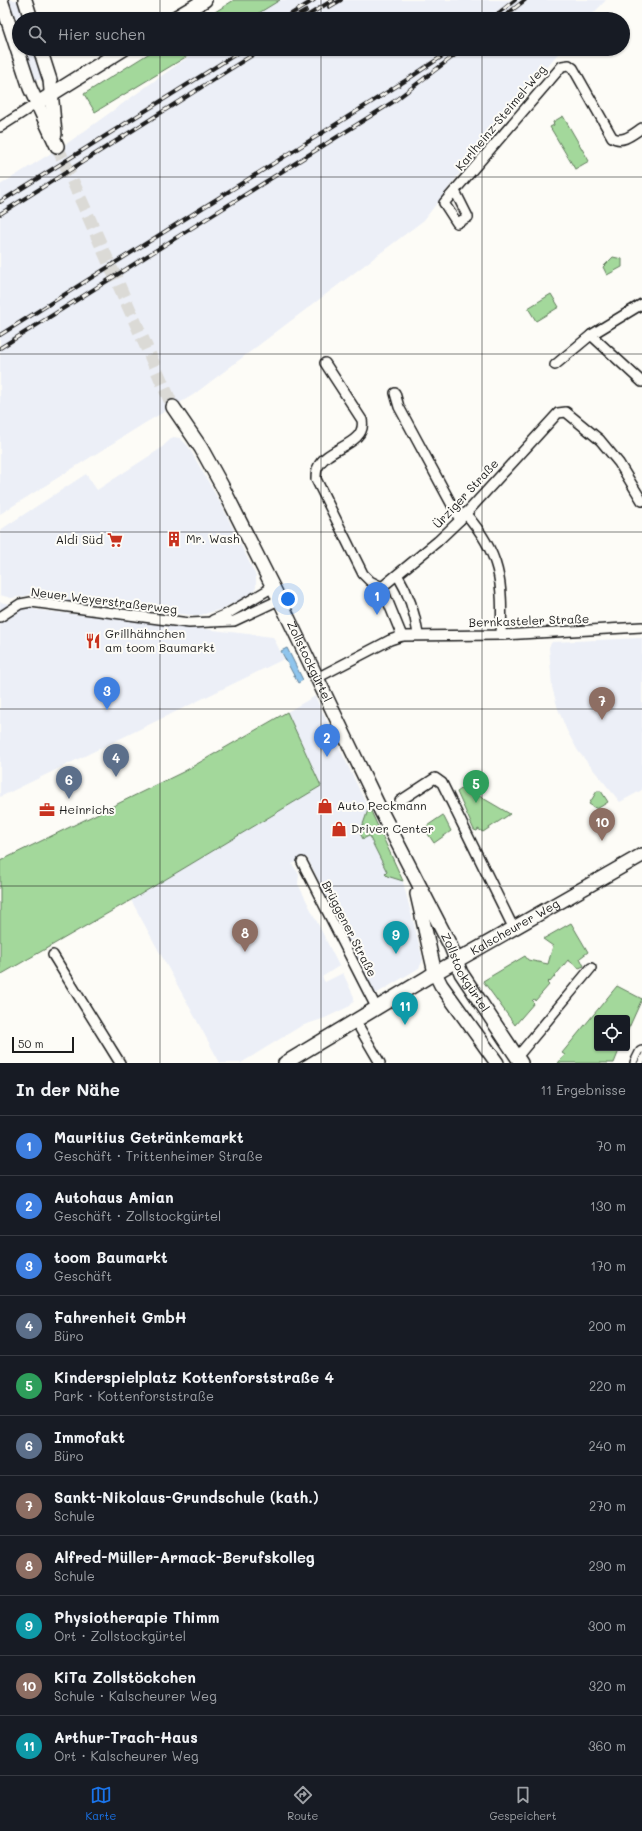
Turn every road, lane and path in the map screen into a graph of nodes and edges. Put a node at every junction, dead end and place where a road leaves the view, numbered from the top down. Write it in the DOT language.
graph roads {
  1 [pos="2,0"];
  2 [pos="25,0"];
  3 [pos="205,0"];
  4 [pos="29,12"];
  5 [pos="185,12"];
  6 [pos="12,31"];
  7 [pos="20,56"];
  8 [pos="42,56"];
  9 [pos="113,56"];
  10 [pos="51,94"];
  11 [pos="36,104"];
  12 [pos="0,127"];
  13 [pos="642,128"];
  14 [pos="455,191"];
  15 [pos="642,304"];
  16 [pos="591,335"];
  17 [pos="325,363"];
  18 [pos="554,366"];
  19 [pos="642,382"];
  20 [pos="395,393"];
  21 [pos="173,407"];
  22 [pos="642,501"];
  23 [pos="462,516"];
  24 [pos="398,576"];
  25 [pos="273,587"];
  26 [pos="382,587"];
  27 [pos="279,600"];
  28 [pos="0,617"];
  29 [pos="208,622"];
  30 [pos="642,627"];
  31 [pos="418,634"];
  32 [pos="500,635"];
  33 [pos="402,636"];
  34 [pos="317,678"];
  35 [pos="400,801"];
  36 [pos="642,855"];
  37 [pos="302,862"];
  38 [pos="414,878"];
  39 [pos="514,929"];
  40 [pos="53,954"];
  41 [pos="457,960"];
  42 [pos="590,968"];
  43 [pos="435,972"];
  44 [pos="376,1007"];
  45 [pos="355,1020"];
  46 [pos="642,1053"];
  47 [pos="519,1060"];
  48 [pos="120,1063"];
  49 [pos="285,1063"];
  50 [pos="380,1063"];
  51 [pos="497,1063"];
  52 [pos="637,1063"];
  1 -- 6 [label="main road"];
  2 -- 4 [label="main road"];
  3 -- 5 [label="main road"];
  7 -- 11 [label="main road"];
  8 -- 10 [label="main road"];
  9 -- 10 [label="main road"];
  10 -- 11 [label="main road"];
  10 -- 11 [label="main road"];
  11 -- 12 [label="street"];
  13 -- 14 [label="street, Karlheinz-Steimel-Weg"];
  15 -- 16 [label="street"];
  16 -- 18 [label="street"];
  16 -- 19 [label="street"];
  17 -- 26 [label="street"];
  20 -- 23 [label="street"];
  21 -- 25 [label="main road, Zollstockgürtel"];
  22 -- 23 [label="street, Ürziger Straße"];
  23 -- 24 [label="street, Ürziger Straße"];
  23 -- 32 [label="street"];
  24 -- 26 [label="street, Ürziger Straße"];
  24 -- 31 [label="street"];
  25 -- 27 [label="main road, Zollstockgürtel"];
  25 -- 29 [label="street, Neuer Weyerstraßerweg"];
  26 -- 33 [label="street"];
  27 -- 29 [label="street, Neuer Weyerstraßerweg"];
  27 -- 34 [label="main road, Zollstockgürtel"];
  28 -- 29 [label="street, Neuer Weyerstraßerweg"];
  30 -- 32 [label="street, Bernkasteler Straße"];
  31 -- 32 [label="street, Bernkasteler Straße"];
  31 -- 33 [label="street, Bernkasteler Straße"];
  33 -- 34 [label="street, Bernkasteler Straße"];
  34 -- 38 [label="main road, Zollstockgürtel"];
  35 -- 39 [label="street"];
  36 -- 39 [label="main road, Kalscheurer Weg"];
  37 -- 44 [label="street, Brüggener Straße"];
  38 -- 41 [label="main road, Zollstockgürtel"];
  38 -- 43 [label="main road, Zollstockgürtel"];
  39 -- 41 [label="main road, Kalscheurer Weg"];
  40 -- 48 [label="street"];
  41 -- 43 [label="main road, Kalscheurer Weg"];
  41 -- 47 [label="main road, Zollstockgürtel"];
  42 -- 47 [label="street"];
  43 -- 44 [label="main road, Kalscheurer Weg"];
  43 -- 51 [label="main road, Zollstockgürtel"];
  44 -- 45 [label="main road, Kalscheurer Weg"];
  45 -- 49 [label="main road, Kalscheurer Weg"];
  45 -- 50 [label="street"];
  46 -- 52 [label="main road"];
}
